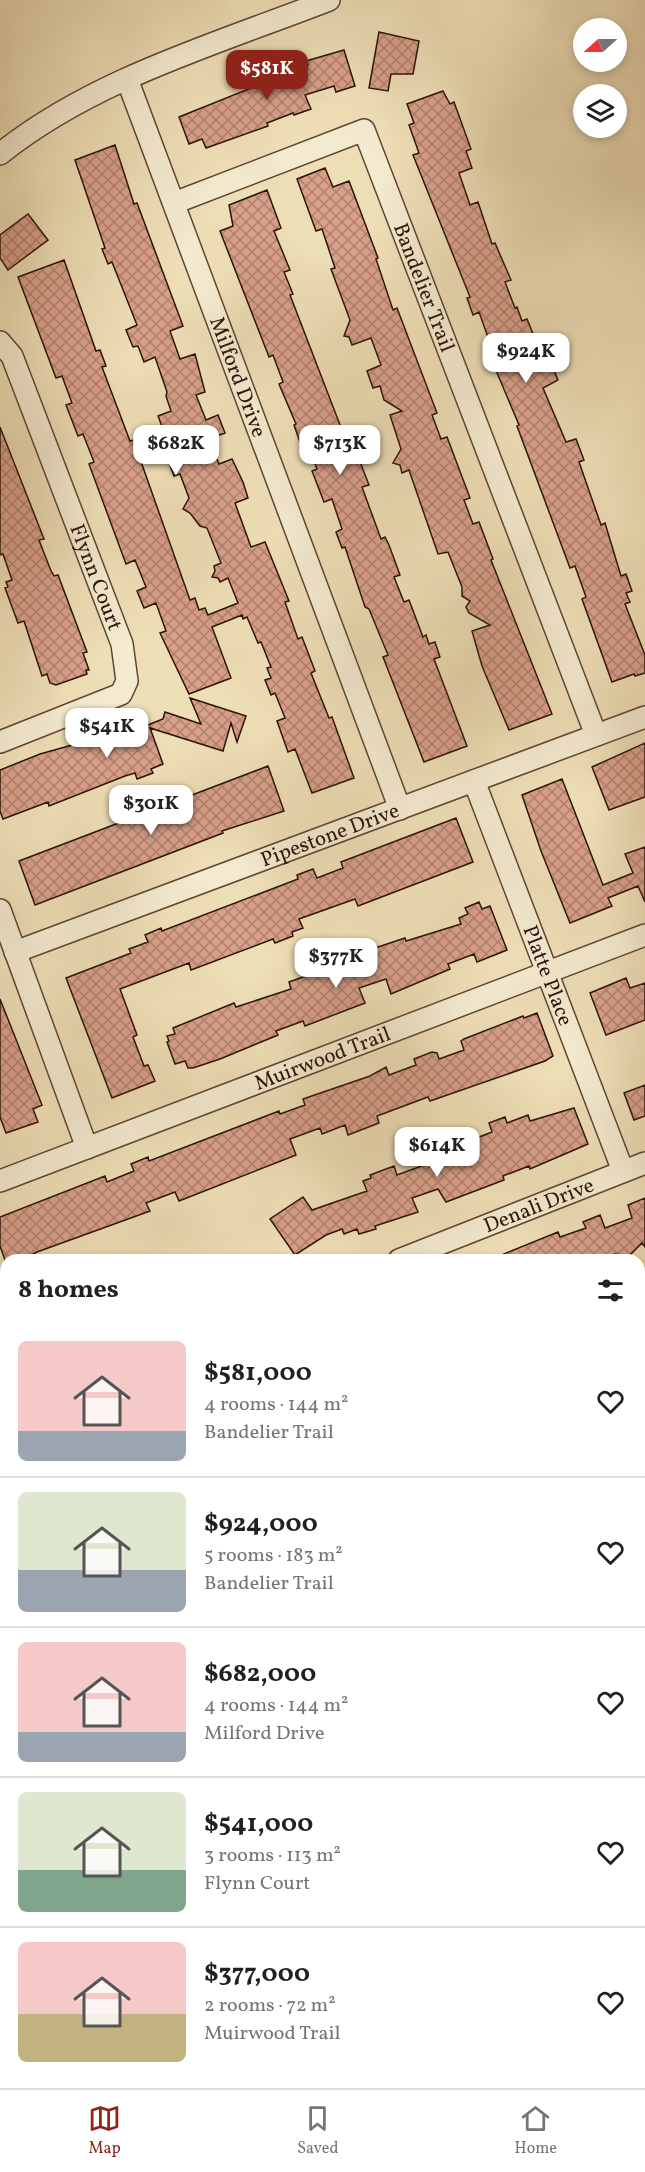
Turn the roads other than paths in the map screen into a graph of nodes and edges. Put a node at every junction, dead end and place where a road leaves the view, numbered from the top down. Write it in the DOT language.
graph roads {
  1 [pos="329,0"];
  2 [pos="127,79"];
  3 [pos="0,154"];
  4 [pos="174,203"];
  5 [pos="0,342"];
  6 [pos="645,717"];
  7 [pos="596,735"];
  8 [pos="0,742"];
  9 [pos="474,781"];
  10 [pos="400,809"];
  11 [pos="0,910"];
  12 [pos="645,935"];
  13 [pos="15,952"];
  14 [pos="547,972"];
  15 [pos="87,1148"];
  16 [pos="645,1163"];
  17 [pos="623,1171"];
  18 [pos="0,1181"];
  19 [pos="414,1254"];
  1 -- 2 [label="street"];
  2 -- 3 [label="street"];
  2 -- 4 [label="street, Milford Drive"];
  4 -- 7 [label="street, Bandelier Trail"];
  4 -- 10 [label="street, Milford Drive"];
  5 -- 8 [label="street, Flynn Court"];
  6 -- 7 [label="street, Pipestone Drive"];
  7 -- 9 [label="street, Pipestone Drive"];
  9 -- 10 [label="street, Pipestone Drive"];
  9 -- 14 [label="street, Platte Place"];
  10 -- 13 [label="street, Pipestone Drive"];
  11 -- 13 [label="street"];
  12 -- 14 [label="street, Muirwood Trail"];
  13 -- 15 [label="street"];
  14 -- 15 [label="street, Muirwood Trail"];
  14 -- 17 [label="street, Platte Place"];
  15 -- 18 [label="street, Muirwood Trail"];
  16 -- 17 [label="street, Denali Drive"];
  17 -- 19 [label="street, Denali Drive"];
}
